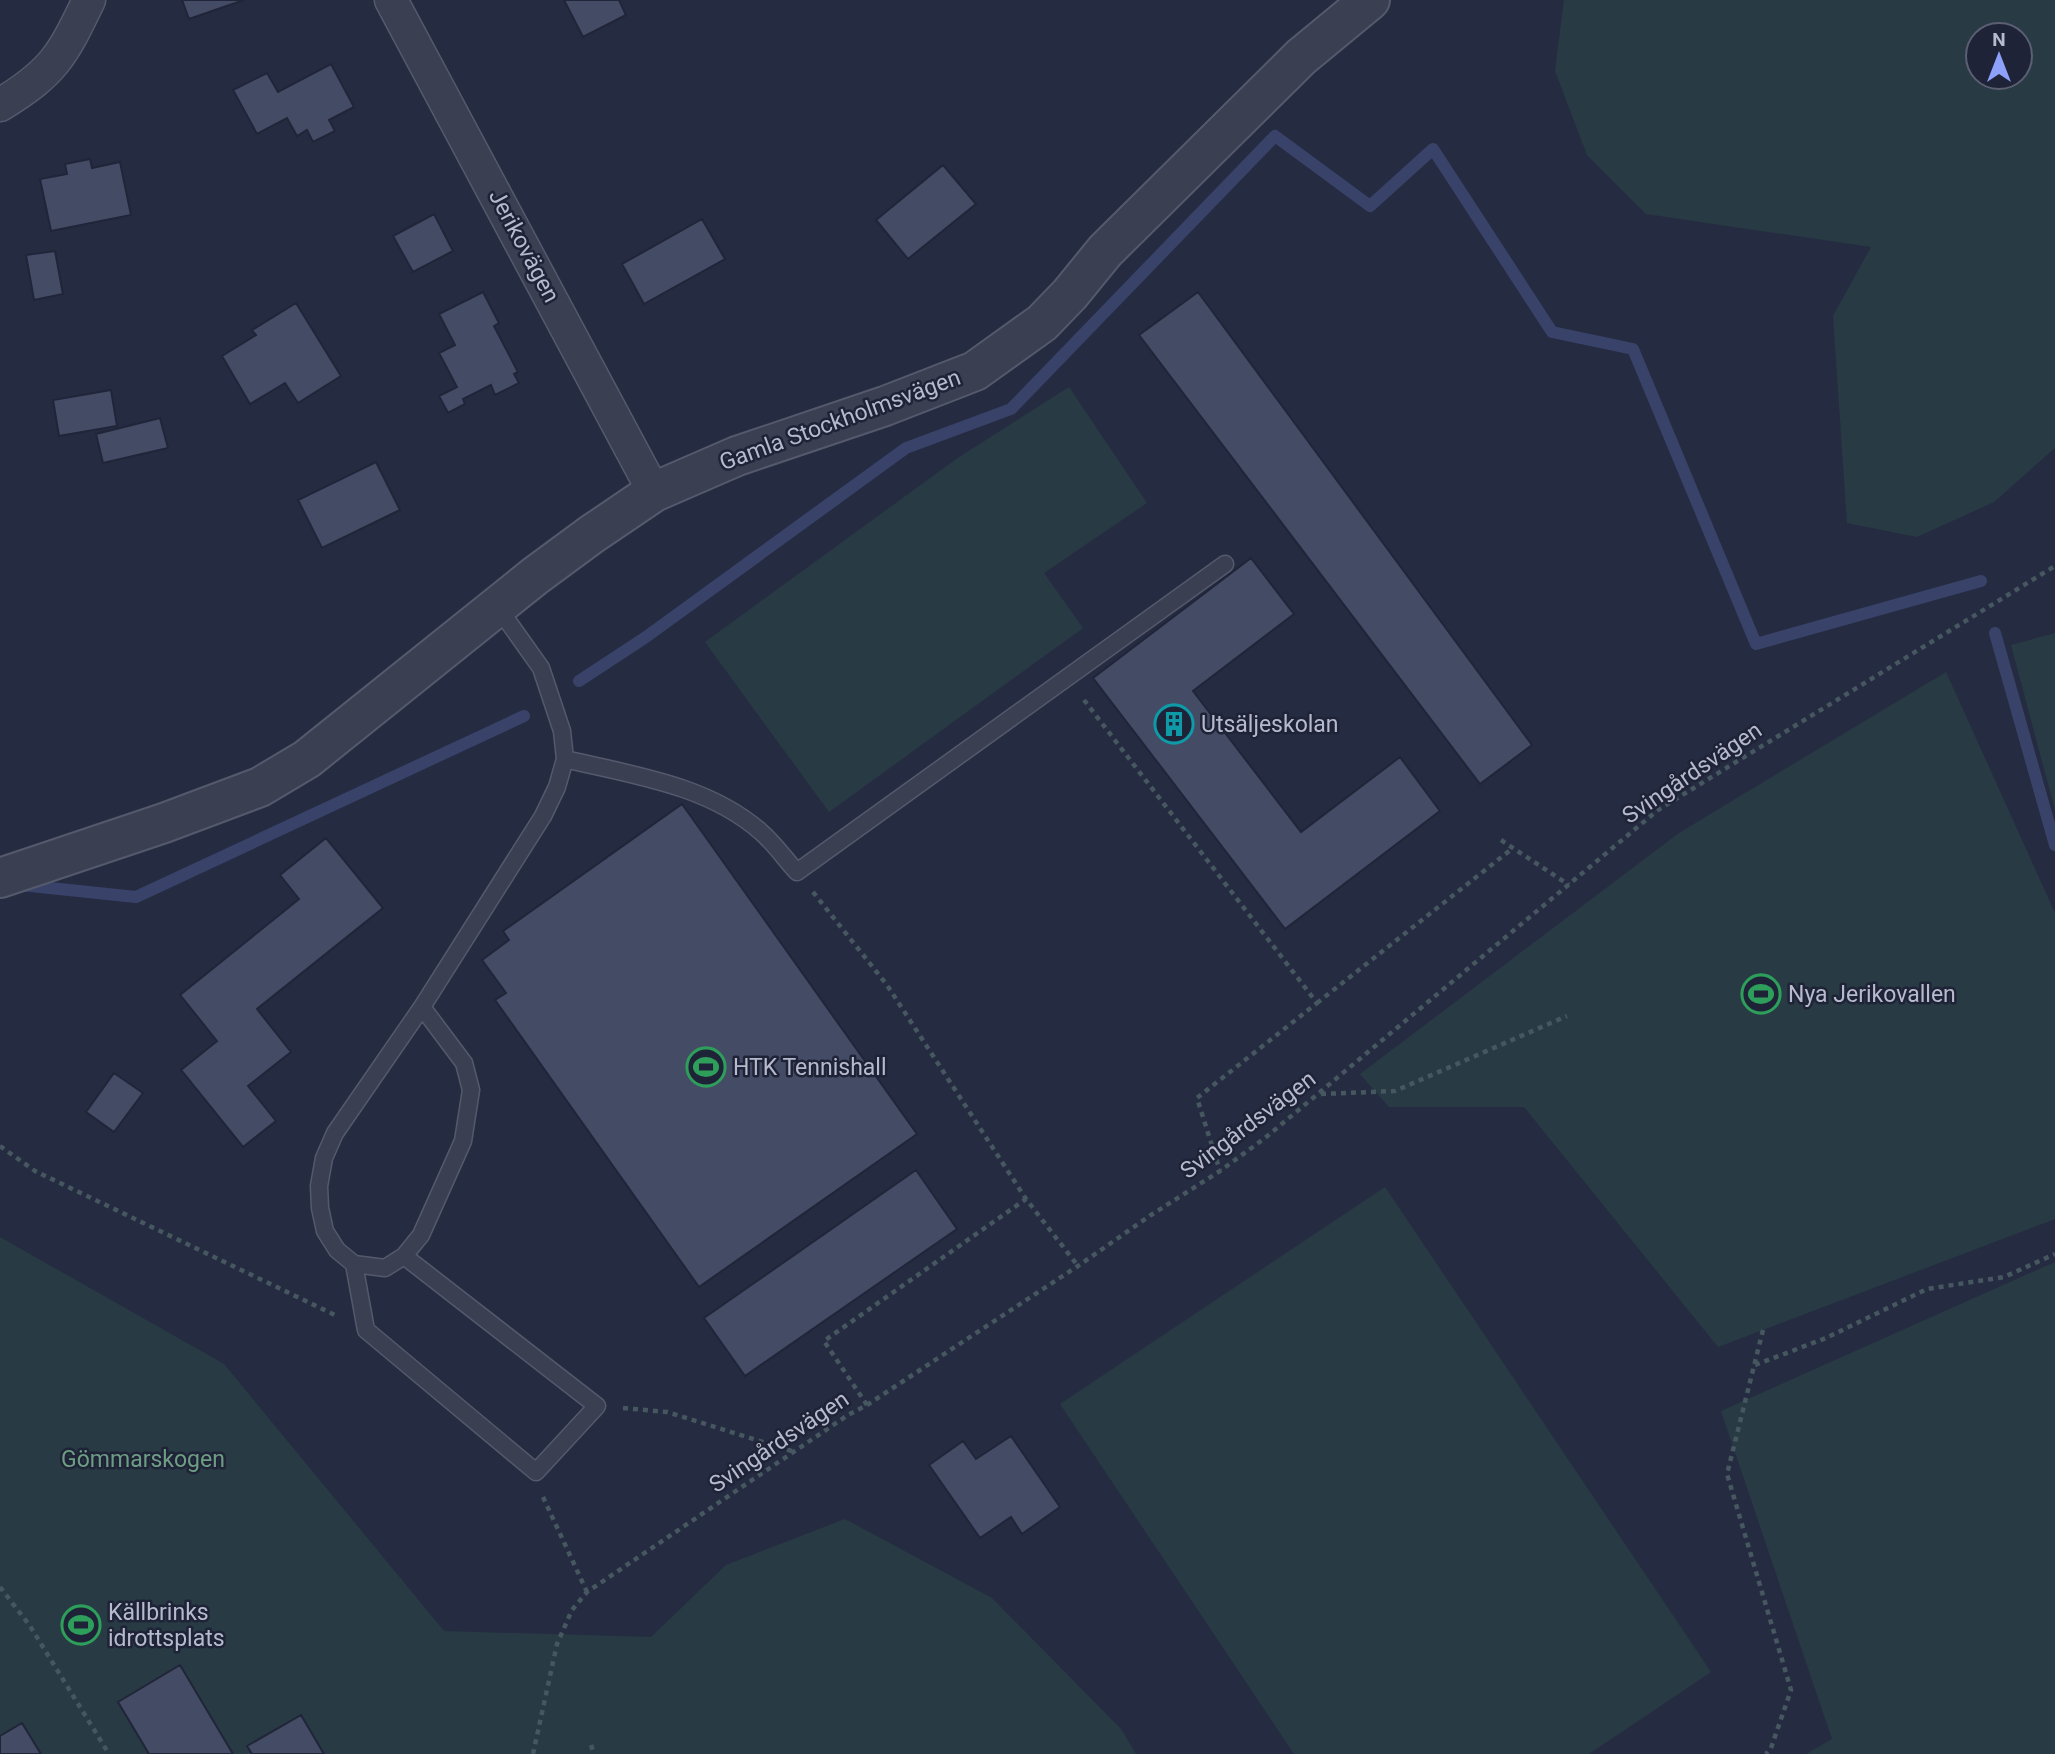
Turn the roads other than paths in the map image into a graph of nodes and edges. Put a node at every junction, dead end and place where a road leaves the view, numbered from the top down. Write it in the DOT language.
graph roads {
  1 [pos="89,0"];
  2 [pos="391,0"];
  3 [pos="1370,0"];
  4 [pos="0,105"];
  5 [pos="654,492"];
  6 [pos="1225,564"];
  7 [pos="497,606"];
  8 [pos="565,759"];
  9 [pos="0,878"];
  10 [pos="422,1007"];
  11 [pos="404,1256"];
  12 [pos="354,1264"];
  1 -- 4 [label="street"];
  2 -- 5 [label="street, Jerikovägen"];
  3 -- 5 [label="street, Gamla Stockholmsvägen"];
  5 -- 7 [label="street, Gamla Stockholmsvägen"];
  6 -- 8 [label="lane"];
  7 -- 8 [label="lane"];
  7 -- 9 [label="street, Gamla Stockholmsvägen"];
  8 -- 10 [label="lane"];
  10 -- 11 [label="lane"];
  10 -- 12 [label="lane"];
  11 -- 12 [label="lane"];
  11 -- 12 [label="lane"];
}
